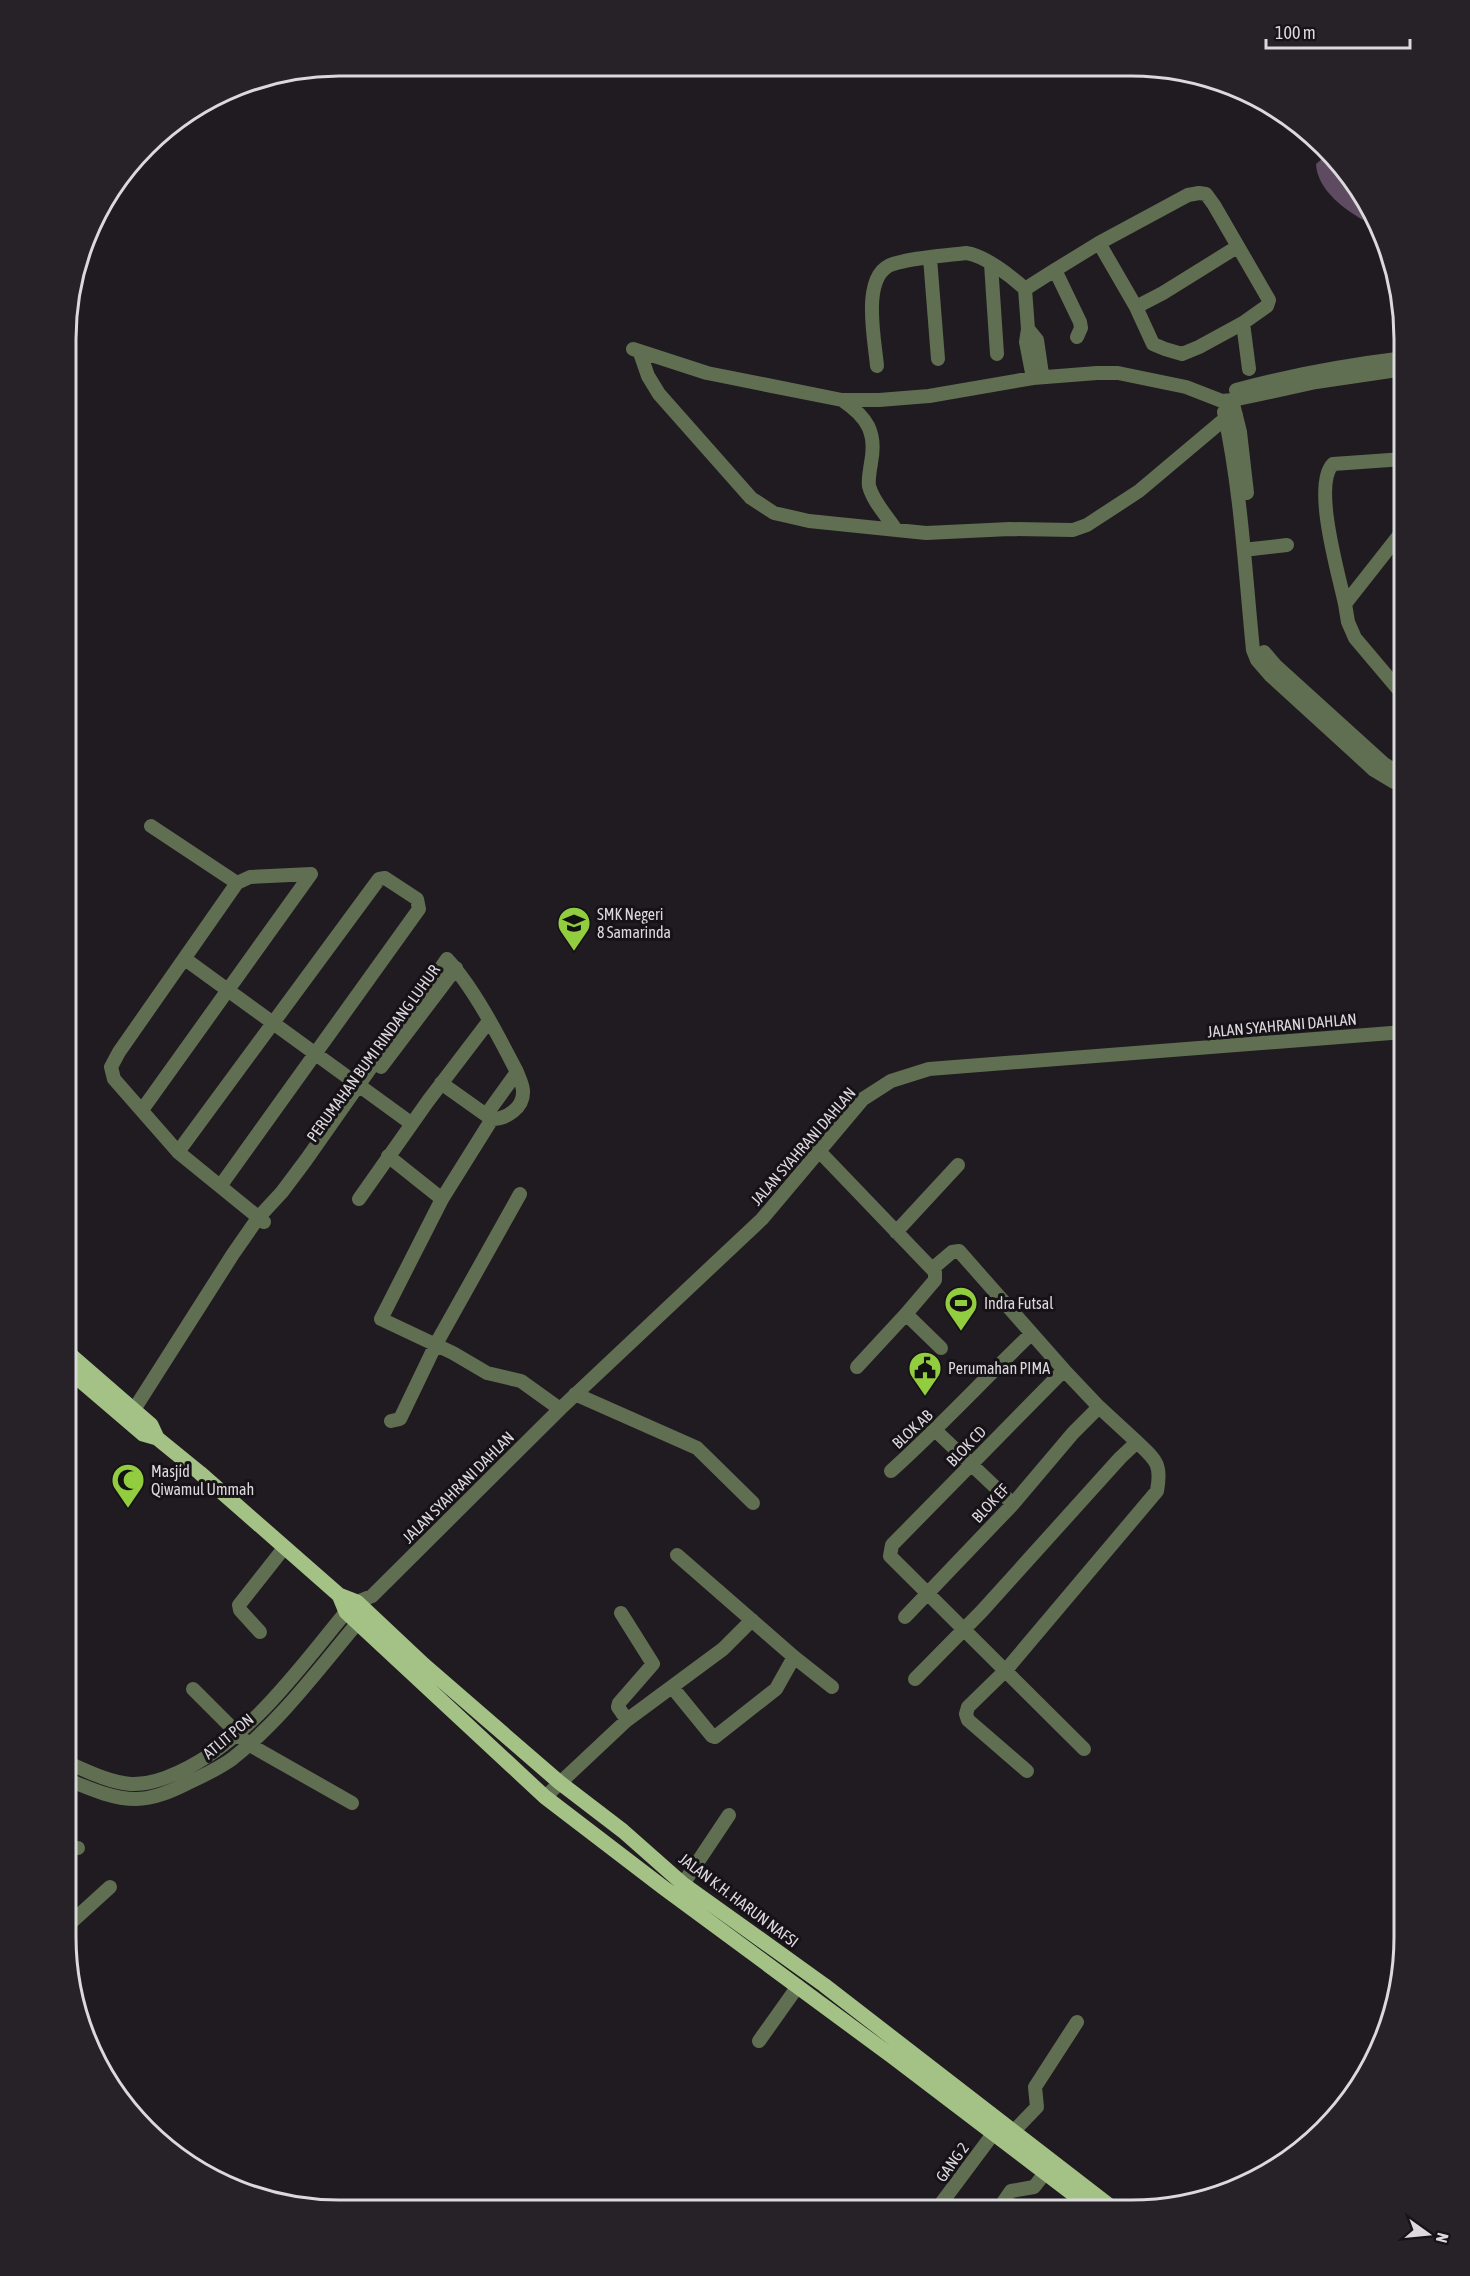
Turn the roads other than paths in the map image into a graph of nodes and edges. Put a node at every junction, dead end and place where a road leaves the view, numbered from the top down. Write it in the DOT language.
graph roads {
  1 [pos="1099,243"];
  2 [pos="1237,247"];
  3 [pos="930,258"];
  4 [pos="991,264"];
  5 [pos="1055,270"];
  6 [pos="1025,289"];
  7 [pos="1136,307"];
  8 [pos="1243,323"];
  9 [pos="1077,337"];
  10 [pos="997,354"];
  11 [pos="938,359"];
  12 [pos="1394,359"];
  13 [pos="877,366"];
  14 [pos="1249,369"];
  15 [pos="1394,370"];
  16 [pos="1037,378"];
  17 [pos="1223,396"];
  18 [pos="842,400"];
  19 [pos="1231,417"];
  20 [pos="1394,460"];
  21 [pos="897,530"];
  22 [pos="1394,542"];
  23 [pos="1287,545"];
  24 [pos="1252,549"];
  25 [pos="1345,604"];
  26 [pos="1394,684"];
  27 [pos="1394,770"];
  28 [pos="1394,782"];
  29 [pos="151,826"];
  30 [pos="237,883"];
  31 [pos="185,959"];
  32 [pos="228,990"];
  33 [pos="489,1021"];
  34 [pos="273,1023"];
  35 [pos="1394,1033"];
  36 [pos="316,1054"];
  37 [pos="517,1072"];
  38 [pos="441,1083"];
  39 [pos="362,1086"];
  40 [pos="142,1110"];
  41 [pos="489,1117"];
  42 [pos="412,1124"];
  43 [pos="818,1150"];
  44 [pos="178,1152"];
  45 [pos="388,1156"];
  46 [pos="958,1165"];
  47 [pos="221,1185"];
  48 [pos="520,1194"];
  49 [pos="359,1199"];
  50 [pos="442,1199"];
  51 [pos="261,1220"];
  52 [pos="896,1232"];
  53 [pos="932,1269"];
  54 [pos="906,1314"];
  55 [pos="1031,1334"];
  56 [pos="436,1344"];
  57 [pos="941,1348"];
  58 [pos="76,1361"];
  59 [pos="857,1367"];
  60 [pos="1064,1370"];
  61 [pos="76,1376"];
  62 [pos="575,1394"];
  63 [pos="557,1407"];
  64 [pos="1099,1407"];
  65 [pos="134,1419"];
  66 [pos="391,1421"];
  67 [pos="936,1431"];
  68 [pos="1137,1442"];
  69 [pos="973,1464"];
  70 [pos="891,1471"];
  71 [pos="753,1503"];
  72 [pos="1013,1504"];
  73 [pos="284,1548"];
  74 [pos="677,1555"];
  75 [pos="927,1593"];
  76 [pos="357,1612"];
  77 [pos="621,1613"];
  78 [pos="905,1617"];
  79 [pos="752,1620"];
  80 [pos="963,1629"];
  81 [pos="260,1632"];
  82 [pos="794,1657"];
  83 [pos="1006,1670"];
  84 [pos="915,1679"];
  85 [pos="832,1687"];
  86 [pos="672,1688"];
  87 [pos="193,1689"];
  88 [pos="627,1720"];
  89 [pos="237,1734"];
  90 [pos="248,1744"];
  91 [pos="1084,1749"];
  92 [pos="76,1766"];
  93 [pos="1027,1771"];
  94 [pos="559,1782"];
  95 [pos="76,1783"];
  96 [pos="545,1797"];
  97 [pos="352,1803"];
  98 [pos="729,1815"];
  99 [pos="683,1884"];
  100 [pos="110,1887"];
  101 [pos="76,1918"];
  102 [pos="787,1968"];
  103 [pos="798,1986"];
  104 [pos="1077,2022"];
  105 [pos="759,2041"];
  106 [pos="1014,2132"];
  107 [pos="993,2133"];
  108 [pos="1045,2173"];
  109 [pos="945,2199"];
  110 [pos="1006,2199"];
  111 [pos="1086,2199"];
  112 [pos="1087,2199"];
  1 -- 2 [label="street"];
  1 -- 5 [label="street"];
  1 -- 7 [label="street"];
  2 -- 7 [label="street"];
  2 -- 8 [label="street"];
  3 -- 4 [label="street"];
  3 -- 11 [label="street"];
  3 -- 13 [label="street"];
  4 -- 6 [label="street"];
  4 -- 10 [label="street"];
  5 -- 6 [label="street"];
  5 -- 9 [label="street"];
  6 -- 16 [label="street"];
  7 -- 8 [label="street"];
  8 -- 14 [label="street"];
  12 -- 17 [label="street"];
  15 -- 17 [label="street"];
  16 -- 17 [label="street"];
  16 -- 18 [label="street"];
  17 -- 19 [label="street"];
  18 -- 21 [label="street"];
  18 -- 21 [label="street"];
  19 -- 21 [label="street"];
  19 -- 24 [label="street"];
  19 -- 28 [label="street"];
  20 -- 25 [label="street"];
  22 -- 25 [label="street"];
  23 -- 24 [label="street"];
  24 -- 27 [label="street"];
  25 -- 26 [label="street"];
  29 -- 30 [label="street"];
  30 -- 31 [label="street"];
  30 -- 32 [label="street"];
  31 -- 32 [label="street"];
  31 -- 40 [label="street"];
  32 -- 34 [label="street"];
  32 -- 40 [label="street"];
  33 -- 37 [label="street, PERUMAHAN BUMI RINDANG LUHUR"];
  33 -- 38 [label="street"];
  33 -- 39 [label="street, PERUMAHAN BUMI RINDANG LUHUR"];
  34 -- 36 [label="street"];
  34 -- 36 [label="street"];
  34 -- 44 [label="street"];
  35 -- 43 [label="street, JALAN SYAHRANI DAHLAN"];
  36 -- 39 [label="street"];
  36 -- 47 [label="street"];
  37 -- 41 [label="street"];
  37 -- 41 [label="street"];
  38 -- 41 [label="street"];
  38 -- 42 [label="street"];
  39 -- 42 [label="street"];
  39 -- 51 [label="street, PERUMAHAN BUMI RINDANG LUHUR"];
  40 -- 44 [label="street"];
  41 -- 50 [label="street"];
  42 -- 45 [label="street"];
  43 -- 52 [label="street"];
  43 -- 62 [label="street, JALAN SYAHRANI DAHLAN"];
  44 -- 47 [label="street"];
  45 -- 49 [label="street"];
  45 -- 50 [label="street"];
  46 -- 52 [label="street"];
  47 -- 51 [label="street"];
  48 -- 56 [label="street"];
  50 -- 56 [label="street"];
  51 -- 65 [label="street, PERUMAHAN BUMI RINDANG LUHUR"];
  52 -- 53 [label="street"];
  53 -- 54 [label="street"];
  53 -- 55 [label="street"];
  54 -- 57 [label="street"];
  54 -- 59 [label="street"];
  55 -- 60 [label="street"];
  55 -- 67 [label="street, BLOK AB"];
  56 -- 63 [label="street"];
  56 -- 66 [label="street"];
  58 -- 65 [label="main road"];
  60 -- 64 [label="street"];
  60 -- 69 [label="street, BLOK CD"];
  61 -- 65 [label="main road"];
  62 -- 63 [label="street, JALAN SYAHRANI DAHLAN"];
  62 -- 71 [label="street"];
  63 -- 76 [label="street, JALAN SYAHRANI DAHLAN"];
  64 -- 68 [label="street"];
  64 -- 72 [label="street, BLOK EF"];
  65 -- 73 [label="main road"];
  67 -- 69 [label="street"];
  67 -- 70 [label="street, BLOK AB"];
  68 -- 80 [label="street"];
  68 -- 83 [label="street"];
  69 -- 72 [label="street"];
  69 -- 75 [label="street, BLOK CD"];
  72 -- 75 [label="street, BLOK EF"];
  73 -- 76 [label="main road"];
  73 -- 81 [label="street"];
  74 -- 79 [label="street"];
  75 -- 78 [label="street, BLOK EF"];
  75 -- 80 [label="street"];
  76 -- 89 [label="street, ATLIT PON"];
  76 -- 90 [label="street, ATLIT PON"];
  76 -- 94 [label="main road, JALAN K.H. HARUN NAFSI"];
  76 -- 96 [label="main road, JALAN K.H. HARUN NAFSI"];
  77 -- 88 [label="street"];
  79 -- 82 [label="street"];
  79 -- 86 [label="street"];
  80 -- 83 [label="street"];
  80 -- 84 [label="street"];
  82 -- 85 [label="street"];
  82 -- 86 [label="street"];
  83 -- 91 [label="street"];
  83 -- 93 [label="street"];
  86 -- 88 [label="street"];
  87 -- 89 [label="street"];
  88 -- 94 [label="street"];
  89 -- 90 [label="street"];
  89 -- 92 [label="street, ATLIT PON"];
  90 -- 95 [label="street, ATLIT PON"];
  90 -- 97 [label="street"];
  94 -- 96 [label="street"];
  94 -- 99 [label="main road, JALAN K.H. HARUN NAFSI"];
  96 -- 102 [label="main road, JALAN K.H. HARUN NAFSI"];
  98 -- 99 [label="street"];
  99 -- 102 [label="main road, JALAN K.H. HARUN NAFSI"];
  100 -- 101 [label="street"];
  102 -- 103 [label="main road, JALAN K.H. HARUN NAFSI"];
  102 -- 106 [label="main road, JALAN K.H. HARUN NAFSI"];
  103 -- 105 [label="street"];
  103 -- 107 [label="main road, JALAN K.H. HARUN NAFSI"];
  104 -- 106 [label="street"];
  106 -- 112 [label="main road, JALAN K.H. HARUN NAFSI"];
  107 -- 108 [label="main road, JALAN K.H. HARUN NAFSI"];
  107 -- 109 [label="street, GANG 2"];
  108 -- 110 [label="street"];
  108 -- 111 [label="main road, JALAN K.H. HARUN NAFSI"];
}
